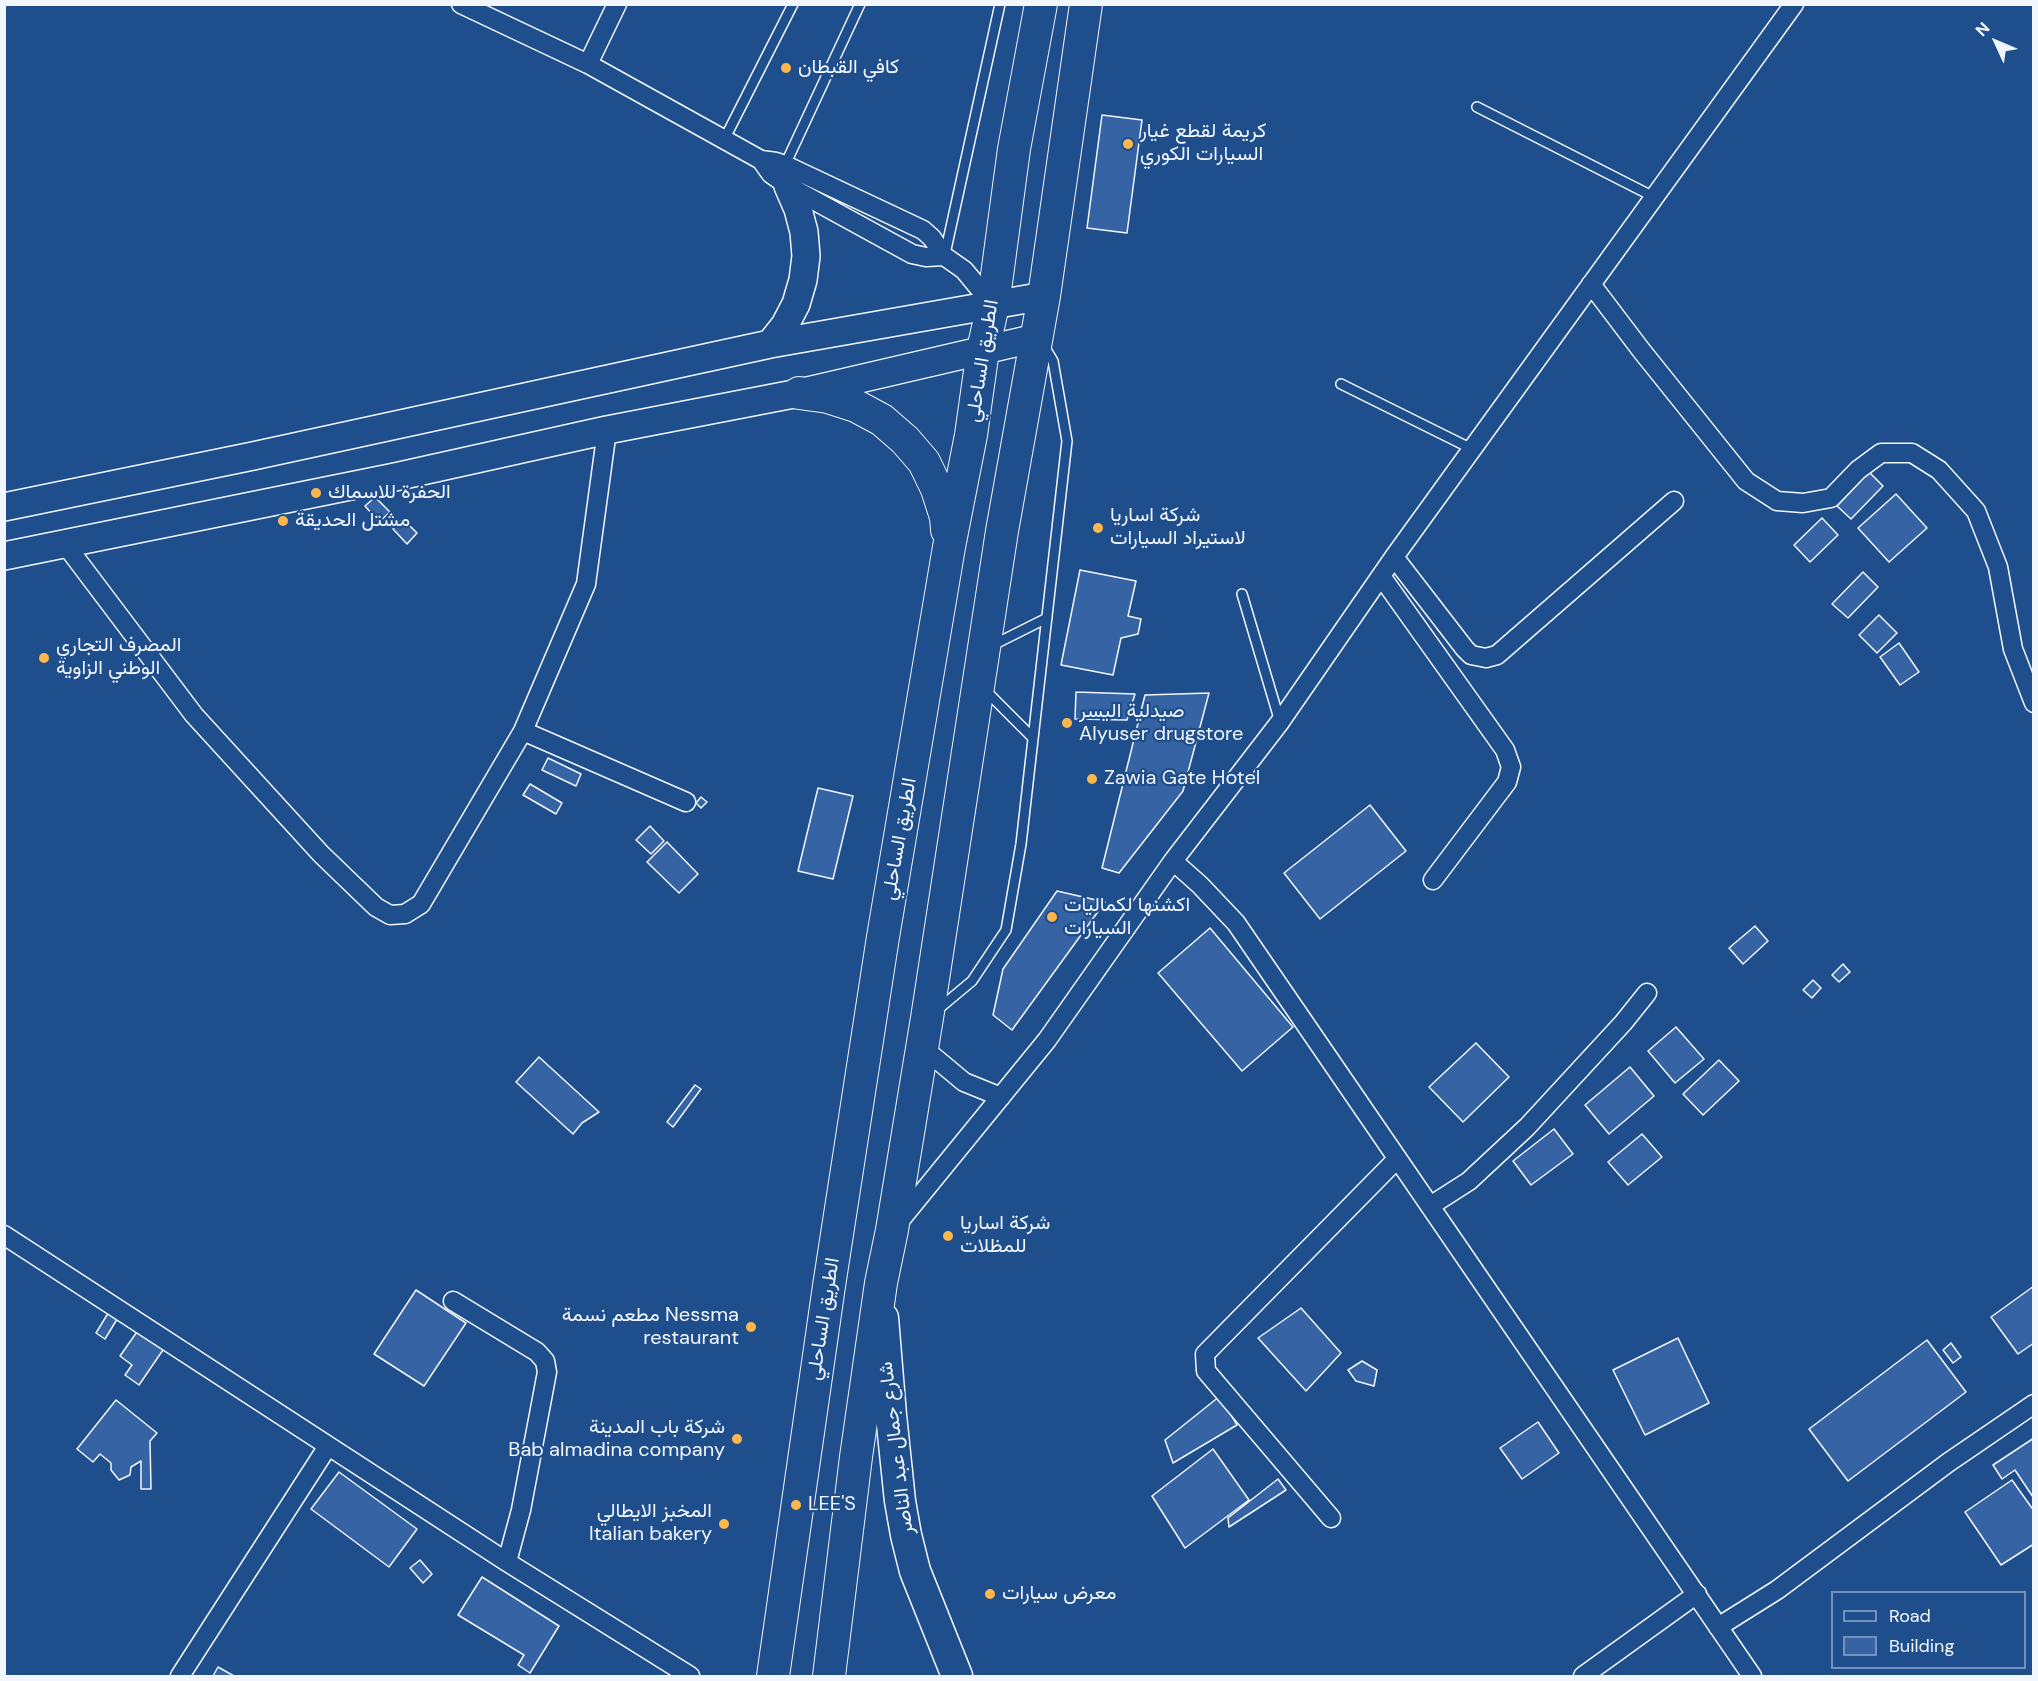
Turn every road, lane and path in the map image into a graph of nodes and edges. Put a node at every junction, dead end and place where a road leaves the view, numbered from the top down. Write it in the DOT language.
graph roads {
  1 [pos="461,4"];
  2 [pos="617,4"];
  3 [pos="793,4"];
  4 [pos="860,4"];
  5 [pos="1000,4"];
  6 [pos="1041,4"];
  7 [pos="1086,4"];
  8 [pos="1794,4"];
  9 [pos="588,64"];
  10 [pos="1477,107"];
  11 [pos="724,140"];
  12 [pos="787,175"];
  13 [pos="1654,197"];
  14 [pos="944,256"];
  15 [pos="1591,284"];
  16 [pos="1044,296"];
  17 [pos="993,305"];
  18 [pos="1036,338"];
  19 [pos="770,344"];
  20 [pos="983,350"];
  21 [pos="1341,384"];
  22 [pos="799,393"];
  23 [pos="607,430"];
  24 [pos="1472,449"];
  25 [pos="1674,501"];
  26 [pos="4,507"];
  27 [pos="65,544"];
  28 [pos="949,547"];
  29 [pos="4,556"];
  30 [pos="1394,557"];
  31 [pos="1381,576"];
  32 [pos="1242,594"];
  33 [pos="1047,618"];
  34 [pos="983,650"];
  35 [pos="980,684"];
  36 [pos="2034,703"];
  37 [pos="1280,722"];
  38 [pos="523,731"];
  39 [pos="1033,738"];
  40 [pos="686,802"];
  41 [pos="1173,861"];
  42 [pos="1433,880"];
  43 [pos="1647,993"];
  44 [pos="924,1032"];
  45 [pos="1001,1097"];
  46 [pos="1397,1159"];
  47 [pos="1430,1206"];
  48 [pos="892,1230"];
  49 [pos="4,1236"];
  50 [pos="880,1282"];
  51 [pos="453,1300"];
  52 [pos="2034,1404"];
  53 [pos="328,1446"];
  54 [pos="1331,1518"];
  55 [pos="507,1562"];
  56 [pos="1697,1594"];
  57 [pos="1718,1627"];
  58 [pos="180,1677"];
  59 [pos="690,1677"];
  60 [pos="773,1677"];
  61 [pos="829,1677"];
  62 [pos="957,1677"];
  63 [pos="1582,1677"];
  64 [pos="1752,1677"];
  1 -- 9 [label="street"];
  2 -- 9 [label="street"];
  3 -- 11 [label="lane"];
  4 -- 12 [label="lane"];
  5 -- 14 [label="lane"];
  6 -- 17 [label="highway, الطريق الساحلي"];
  7 -- 16 [label="highway"];
  8 -- 13 [label="street"];
  9 -- 11 [label="street"];
  10 -- 13 [label="lane"];
  11 -- 12 [label="street"];
  12 -- 14 [label="street"];
  12 -- 14 [label="street"];
  12 -- 19 [label="main road"];
  13 -- 15 [label="street"];
  14 -- 17 [label="street"];
  15 -- 24 [label="street"];
  15 -- 36 [label="street"];
  16 -- 17 [label="main road"];
  16 -- 18 [label="highway"];
  17 -- 19 [label="main road"];
  17 -- 20 [label="highway, الطريق الساحلي"];
  18 -- 20 [label="main road"];
  18 -- 33 [label="lane"];
  18 -- 34 [label="highway"];
  19 -- 26 [label="main road"];
  20 -- 22 [label="main road"];
  20 -- 28 [label="highway, الطريق الساحلي"];
  21 -- 24 [label="lane"];
  22 -- 23 [label="main road"];
  22 -- 28 [label="highway"];
  23 -- 27 [label="main road"];
  23 -- 38 [label="street"];
  24 -- 30 [label="street"];
  25 -- 30 [label="street"];
  27 -- 29 [label="main road"];
  27 -- 38 [label="street"];
  28 -- 60 [label="highway, الطريق الساحلي"];
  30 -- 31 [label="street"];
  31 -- 37 [label="street"];
  31 -- 42 [label="street"];
  32 -- 37 [label="lane"];
  33 -- 34 [label="lane"];
  33 -- 39 [label="lane"];
  34 -- 35 [label="highway"];
  35 -- 39 [label="lane"];
  35 -- 44 [label="highway"];
  37 -- 41 [label="street"];
  38 -- 40 [label="street"];
  39 -- 44 [label="lane"];
  41 -- 45 [label="street"];
  41 -- 46 [label="street"];
  43 -- 47 [label="street"];
  44 -- 45 [label="street"];
  44 -- 48 [label="highway"];
  45 -- 48 [label="street"];
  46 -- 47 [label="street"];
  46 -- 54 [label="street"];
  47 -- 56 [label="street"];
  48 -- 50 [label="highway"];
  49 -- 53 [label="street"];
  50 -- 61 [label="highway"];
  50 -- 62 [label="main road, شارع جمال عبد الناصر"];
  51 -- 55 [label="street"];
  52 -- 57 [label="street"];
  53 -- 55 [label="street"];
  53 -- 58 [label="street"];
  55 -- 59 [label="street"];
  56 -- 57 [label="street"];
  56 -- 63 [label="street"];
  57 -- 64 [label="street"];
}
